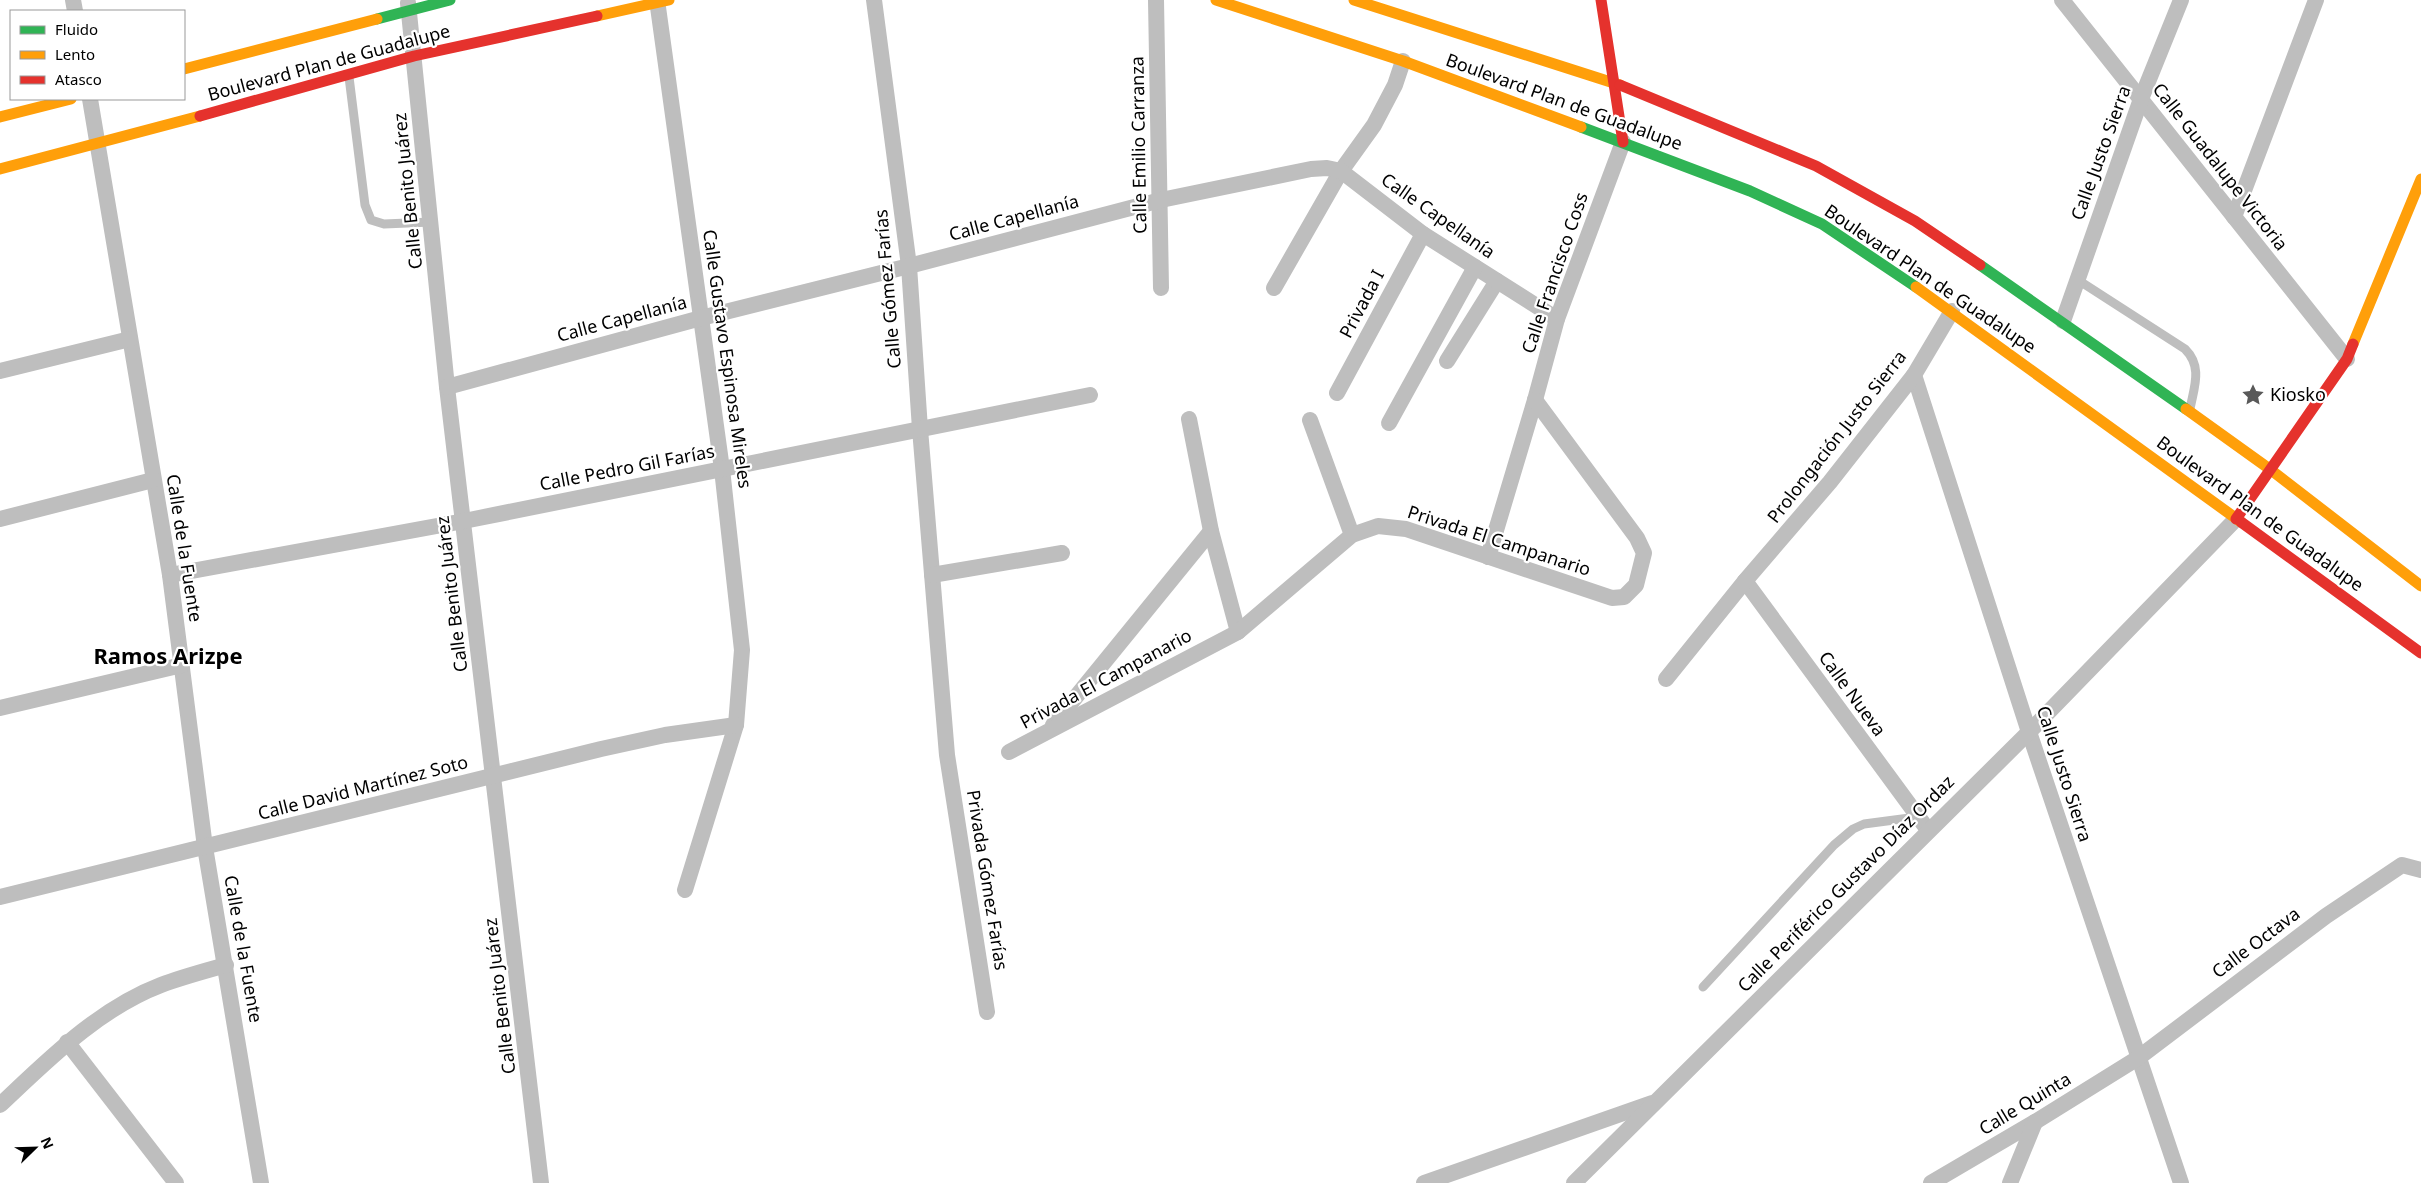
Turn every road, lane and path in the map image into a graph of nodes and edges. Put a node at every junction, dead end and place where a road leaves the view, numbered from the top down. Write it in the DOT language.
graph roads {
  1 [pos="450,0"];
  2 [pos="874,0"];
  3 [pos="1156,0"];
  4 [pos="1216,0"];
  5 [pos="1354,0"];
  6 [pos="1601,0"];
  7 [pos="2062,0"];
  8 [pos="2181,0"];
  9 [pos="2316,0"];
  10 [pos="661,1"];
  11 [pos="409,5"];
  12 [pos="414,56"];
  13 [pos="1402,61"];
  14 [pos="185,69"];
  15 [pos="349,74"];
  16 [pos="1612,82"];
  17 [pos="2141,99"];
  18 [pos="67,100"];
  19 [pos="90,100"];
  20 [pos="0,116"];
  21 [pos="1623,142"];
  22 [pos="97,145"];
  23 [pos="0,169"];
  24 [pos="1341,171"];
  25 [pos="2421,178"];
  26 [pos="1161,200"];
  27 [pos="2234,217"];
  28 [pos="431,222"];
  29 [pos="1423,234"];
  30 [pos="909,266"];
  31 [pos="1475,267"];
  32 [pos="2078,280"];
  33 [pos="1497,281"];
  34 [pos="1161,288"];
  35 [pos="1274,288"];
  36 [pos="1952,311"];
  37 [pos="701,318"];
  38 [pos="1557,319"];
  39 [pos="2063,322"];
  40 [pos="130,339"];
  41 [pos="2347,359"];
  42 [pos="1447,361"];
  43 [pos="0,371"];
  44 [pos="1914,375"];
  45 [pos="447,387"];
  46 [pos="1337,393"];
  47 [pos="1090,395"];
  48 [pos="1536,400"];
  49 [pos="2189,412"];
  50 [pos="1189,419"];
  51 [pos="1310,420"];
  52 [pos="1389,423"];
  53 [pos="920,429"];
  54 [pos="722,469"];
  55 [pos="2271,470"];
  56 [pos="153,480"];
  57 [pos="0,519"];
  58 [pos="2236,519"];
  59 [pos="464,521"];
  60 [pos="1211,531"];
  61 [pos="1352,535"];
  62 [pos="1062,553"];
  63 [pos="1488,557"];
  64 [pos="170,575"];
  65 [pos="932,575"];
  66 [pos="1744,582"];
  67 [pos="2421,586"];
  68 [pos="1238,632"];
  69 [pos="2421,653"];
  70 [pos="182,665"];
  71 [pos="1666,678"];
  72 [pos="0,708"];
  73 [pos="736,725"];
  74 [pos="1049,731"];
  75 [pos="2029,732"];
  76 [pos="1009,752"];
  77 [pos="947,755"];
  78 [pos="494,777"];
  79 [pos="1917,817"];
  80 [pos="1928,830"];
  81 [pos="205,847"];
  82 [pos="2421,870"];
  83 [pos="685,890"];
  84 [pos="0,896"];
  85 [pos="226,965"];
  86 [pos="1703,987"];
  87 [pos="988,1012"];
  88 [pos="67,1042"];
  89 [pos="2138,1058"];
  90 [pos="1656,1102"];
  91 [pos="0,1105"];
  92 [pos="2035,1122"];
  93 [pos="261,1178"];
  94 [pos="176,1183"];
  95 [pos="247,1183"];
  96 [pos="542,1183"];
  97 [pos="1424,1183"];
  98 [pos="1574,1183"];
  99 [pos="1931,1183"];
  100 [pos="2010,1183"];
  101 [pos="2182,1183"];
  1 -- 11 [label="main road, Boulevard Plan de Guadalupe"];
  2 -- 30 [label="street, Calle Gómez Farías"];
  3 -- 26 [label="street, Calle Emilio Carranza"];
  4 -- 13 [label="main road, Boulevard Plan de Guadalupe"];
  5 -- 16 [label="main road, Boulevard Plan de Guadalupe"];
  6 -- 16 [label="main road"];
  7 -- 17 [label="street, Calle Guadalupe Victoria"];
  8 -- 17 [label="street, Calle Justo Sierra"];
  9 -- 27 [label="street"];
  10 -- 12 [label="main road, Boulevard Plan de Guadalupe"];
  10 -- 37 [label="street, Calle Gustavo Espinosa Mireles"];
  11 -- 12 [label="street, Calle Benito Juárez"];
  11 -- 14 [label="main road, Boulevard Plan de Guadalupe"];
  12 -- 15 [label="main road, Boulevard Plan de Guadalupe"];
  12 -- 28 [label="street, Calle Benito Juárez"];
  13 -- 21 [label="main road, Boulevard Plan de Guadalupe"];
  13 -- 24 [label="street"];
  15 -- 22 [label="main road, Boulevard Plan de Guadalupe"];
  15 -- 28 [label="lane"];
  16 -- 21 [label="main road"];
  16 -- 39 [label="main road, Boulevard Plan de Guadalupe"];
  17 -- 27 [label="street, Calle Guadalupe Victoria"];
  17 -- 32 [label="street, Calle Justo Sierra"];
  18 -- 20 [label="main road"];
  19 -- 22 [label="street, Calle de la Fuente"];
  21 -- 36 [label="main road, Boulevard Plan de Guadalupe"];
  21 -- 38 [label="street, Calle Francisco Coss"];
  22 -- 23 [label="main road, Boulevard Plan de Guadalupe"];
  22 -- 40 [label="street, Calle de la Fuente"];
  24 -- 26 [label="street, Calle Capellanía"];
  24 -- 29 [label="street, Calle Capellanía"];
  24 -- 35 [label="street"];
  25 -- 41 [label="main road"];
  26 -- 30 [label="street, Calle Capellanía"];
  26 -- 34 [label="street, Calle Emilio Carranza"];
  27 -- 41 [label="street, Calle Guadalupe Victoria"];
  28 -- 45 [label="street, Calle Benito Juárez"];
  29 -- 31 [label="street, Calle Capellanía"];
  29 -- 46 [label="street, Privada I"];
  30 -- 37 [label="street, Calle Capellanía"];
  30 -- 53 [label="street, Calle Gómez Farías"];
  31 -- 33 [label="street, Calle Capellanía"];
  31 -- 52 [label="street"];
  32 -- 39 [label="street, Calle Justo Sierra"];
  32 -- 49 [label="lane"];
  33 -- 38 [label="street, Calle Capellanía"];
  33 -- 42 [label="street"];
  36 -- 44 [label="street, Prolongación Justo Sierra"];
  36 -- 58 [label="main road, Boulevard Plan de Guadalupe"];
  37 -- 45 [label="street, Calle Capellanía"];
  37 -- 54 [label="street, Calle Gustavo Espinosa Mireles"];
  38 -- 48 [label="street, Calle Francisco Coss"];
  39 -- 49 [label="main road, Boulevard Plan de Guadalupe"];
  40 -- 43 [label="street"];
  40 -- 56 [label="street, Calle de la Fuente"];
  41 -- 55 [label="main road"];
  44 -- 66 [label="street, Prolongación Justo Sierra"];
  44 -- 75 [label="street, Calle Justo Sierra"];
  45 -- 59 [label="street, Calle Benito Juárez"];
  47 -- 53 [label="street, Calle Pedro Gil Farías"];
  48 -- 63 [label="street, Calle Francisco Coss"];
  48 -- 63 [label="street, Privada El Campanario"];
  49 -- 55 [label="main road, Boulevard Plan de Guadalupe"];
  50 -- 60 [label="street"];
  51 -- 61 [label="street"];
  53 -- 54 [label="street, Calle Pedro Gil Farías"];
  53 -- 65 [label="street, Calle Gómez Farías"];
  54 -- 59 [label="street, Calle Pedro Gil Farías"];
  54 -- 73 [label="street, Calle Gustavo Espinosa Mireles"];
  55 -- 58 [label="main road"];
  55 -- 67 [label="main road, Boulevard Plan de Guadalupe"];
  56 -- 57 [label="street"];
  56 -- 64 [label="street, Calle de la Fuente"];
  58 -- 69 [label="main road, Boulevard Plan de Guadalupe"];
  58 -- 75 [label="street, Calle Periférico Gustavo Díaz Ordaz"];
  59 -- 64 [label="street, Calle Pedro Gil Farías"];
  59 -- 78 [label="street, Calle Benito Juárez"];
  60 -- 68 [label="street"];
  60 -- 74 [label="street"];
  61 -- 63 [label="street, Privada El Campanario"];
  61 -- 68 [label="street, Privada El Campanario"];
  62 -- 65 [label="street"];
  64 -- 70 [label="street, Calle de la Fuente"];
  65 -- 77 [label="street, Calle Gómez Farías"];
  66 -- 71 [label="street, Prolongación Justo Sierra"];
  66 -- 79 [label="street, Calle Nueva"];
  68 -- 74 [label="street, Privada El Campanario"];
  70 -- 72 [label="street"];
  70 -- 81 [label="street, Calle de la Fuente"];
  73 -- 78 [label="street, Calle David Martínez Soto"];
  73 -- 83 [label="street, Calle Gustavo Espinosa Mireles"];
  74 -- 76 [label="street, Privada El Campanario"];
  75 -- 80 [label="street, Calle Periférico Gustavo Díaz Ordaz"];
  75 -- 89 [label="street, Calle Justo Sierra"];
  77 -- 87 [label="street, Privada Gómez Farías"];
  78 -- 81 [label="street, Calle David Martínez Soto"];
  78 -- 96 [label="street, Calle Benito Juárez"];
  79 -- 80 [label="street, Calle Nueva"];
  79 -- 86 [label="lane"];
  80 -- 90 [label="street, Calle Periférico Gustavo Díaz Ordaz"];
  81 -- 84 [label="street, Calle David Martínez Soto"];
  81 -- 85 [label="street, Calle de la Fuente"];
  82 -- 89 [label="street, Calle Octava"];
  85 -- 88 [label="street"];
  85 -- 93 [label="street, Calle de la Fuente"];
  88 -- 91 [label="street"];
  88 -- 94 [label="street"];
  89 -- 92 [label="street, Calle Quinta"];
  89 -- 101 [label="street, Calle Justo Sierra"];
  90 -- 97 [label="street, Calle Periférico Gustavo Díaz Ordaz"];
  90 -- 98 [label="street"];
  92 -- 99 [label="street, Calle Quinta"];
  92 -- 100 [label="street"];
  93 -- 95 [label="street"];
}
